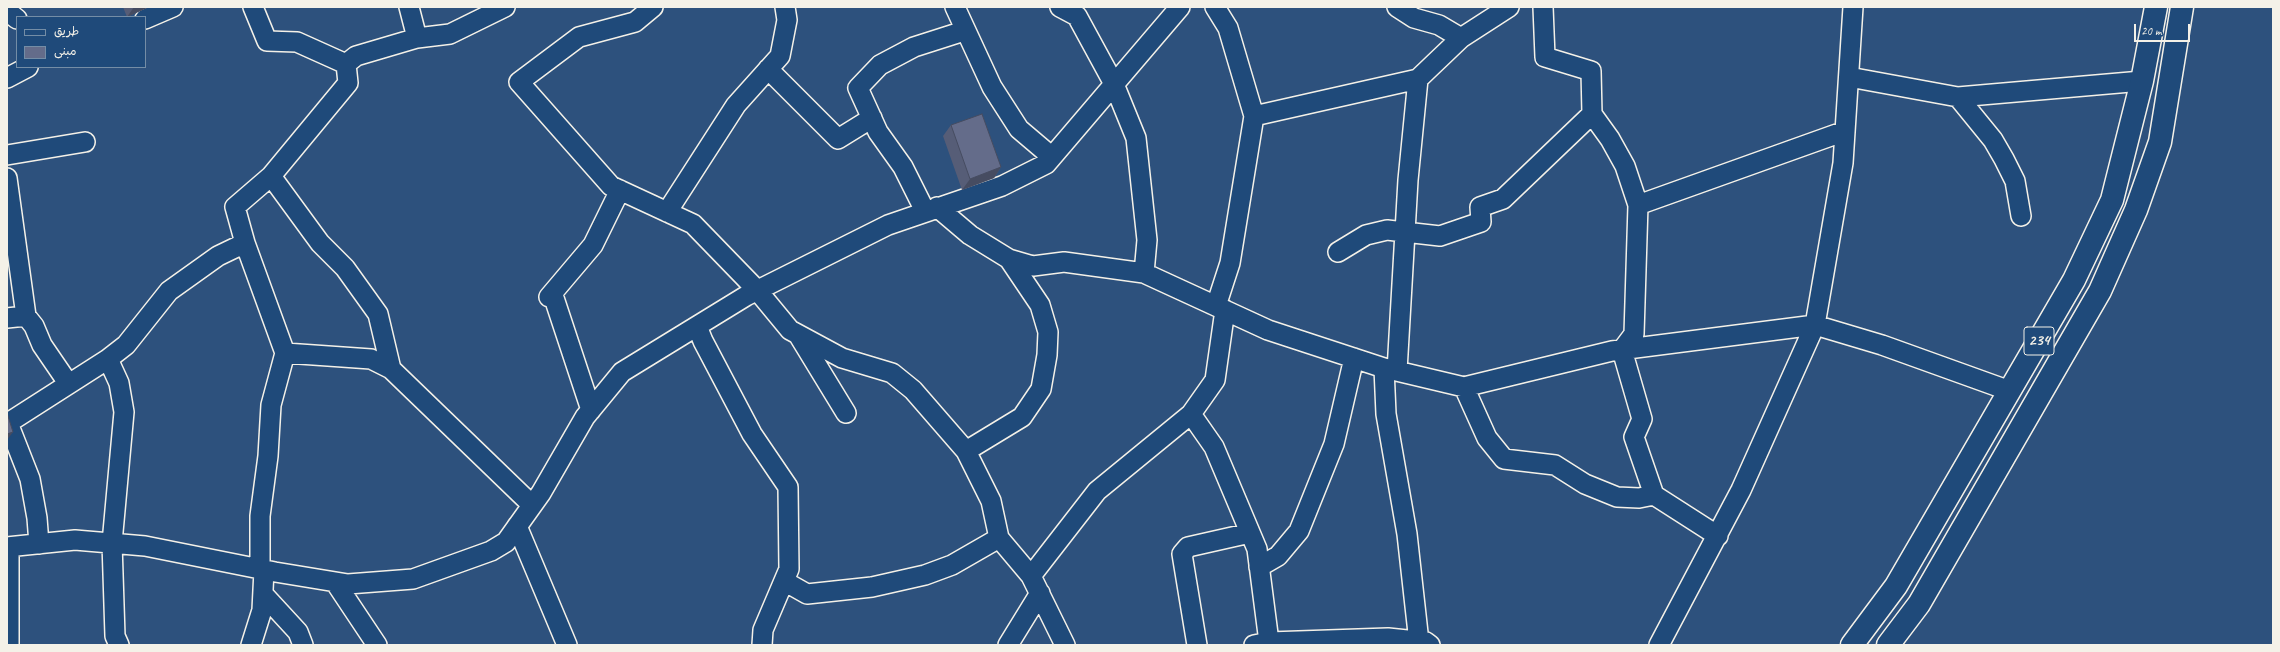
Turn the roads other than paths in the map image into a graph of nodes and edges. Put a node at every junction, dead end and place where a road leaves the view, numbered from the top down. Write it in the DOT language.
graph roads {
  1 [pos="173,7"];
  2 [pos="253,7"];
  3 [pos="409,7"];
  4 [pos="505,7"];
  5 [pos="653,7"];
  6 [pos="786,7"];
  7 [pos="955,7"];
  8 [pos="1060,7"];
  9 [pos="1180,7"];
  10 [pos="1215,7"];
  11 [pos="1397,7"];
  12 [pos="1509,7"];
  13 [pos="1543,7"];
  14 [pos="1854,7"];
  15 [pos="2156,7"];
  16 [pos="2182,7"];
  17 [pos="7,11"];
  18 [pos="16,19"];
  19 [pos="146,19"];
  20 [pos="964,31"];
  21 [pos="417,38"];
  22 [pos="1461,38"];
  23 [pos="346,64"];
  24 [pos="26,68"];
  25 [pos="768,69"];
  26 [pos="1849,77"];
  27 [pos="7,78"];
  28 [pos="1418,78"];
  29 [pos="2142,81"];
  30 [pos="1114,84"];
  31 [pos="1958,98"];
  32 [pos="1592,114"];
  33 [pos="1254,116"];
  34 [pos="872,118"];
  35 [pos="1845,131"];
  36 [pos="85,142"];
  37 [pos="7,154"];
  38 [pos="1052,157"];
  39 [pos="271,176"];
  40 [pos="7,178"];
  41 [pos="620,190"];
  42 [pos="1638,205"];
  43 [pos="931,209"];
  44 [pos="667,212"];
  45 [pos="2021,216"];
  46 [pos="1405,234"];
  47 [pos="245,243"];
  48 [pos="1338,252"];
  49 [pos="1009,259"];
  50 [pos="1144,273"];
  51 [pos="758,290"];
  52 [pos="1220,308"];
  53 [pos="26,316"];
  54 [pos="7,318"];
  55 [pos="1815,325"];
  56 [pos="697,326"];
  57 [pos="797,334"];
  58 [pos="1622,350"];
  59 [pos="285,353"];
  60 [pos="1354,358"];
  61 [pos="108,359"];
  62 [pos="391,369"];
  63 [pos="1391,370"];
  64 [pos="68,383"];
  65 [pos="1464,388"];
  66 [pos="2010,391"];
  67 [pos="591,410"];
  68 [pos="846,413"];
  69 [pos="1191,414"];
  70 [pos="11,444"];
  71 [pos="966,451"];
  72 [pos="1654,495"];
  73 [pos="532,505"];
  74 [pos="517,526"];
  75 [pos="1250,533"];
  76 [pos="1718,536"];
  77 [pos="999,538"];
  78 [pos="112,543"];
  79 [pos="39,544"];
  80 [pos="8,547"];
  81 [pos="1259,567"];
  82 [pos="262,569"];
  83 [pos="1031,576"];
  84 [pos="784,581"];
  85 [pos="335,582"];
  86 [pos="1040,593"];
  87 [pos="263,594"];
  88 [pos="1262,643"];
  89 [pos="1424,643"];
  90 [pos="9,645"];
  91 [pos="120,645"];
  92 [pos="251,645"];
  93 [pos="303,645"];
  94 [pos="378,645"];
  95 [pos="566,645"];
  96 [pos="762,645"];
  97 [pos="1008,645"];
  98 [pos="1065,645"];
  99 [pos="1197,645"];
  100 [pos="1659,645"];
  101 [pos="1852,645"];
  102 [pos="1888,645"];
  1 -- 19 [label="street"];
  2 -- 23 [label="street"];
  3 -- 21 [label="street"];
  4 -- 21 [label="street"];
  5 -- 41 [label="street"];
  6 -- 25 [label="street"];
  7 -- 20 [label="street"];
  8 -- 30 [label="street"];
  9 -- 30 [label="street"];
  10 -- 33 [label="street"];
  11 -- 22 [label="street"];
  12 -- 22 [label="street"];
  13 -- 32 [label="street"];
  14 -- 26 [label="street"];
  15 -- 29 [label="main road, 234"];
  16 -- 102 [label="main road, 234"];
  17 -- 18 [label="street"];
  20 -- 34 [label="street"];
  20 -- 38 [label="street"];
  21 -- 23 [label="street"];
  22 -- 28 [label="street"];
  23 -- 39 [label="street"];
  24 -- 27 [label="street"];
  25 -- 34 [label="street"];
  25 -- 44 [label="street"];
  26 -- 31 [label="street"];
  26 -- 35 [label="street"];
  28 -- 33 [label="street"];
  28 -- 46 [label="street"];
  29 -- 31 [label="street"];
  29 -- 66 [label="main road, 234"];
  30 -- 38 [label="street"];
  30 -- 50 [label="street"];
  31 -- 45 [label="street"];
  32 -- 42 [label="street"];
  32 -- 46 [label="street"];
  33 -- 52 [label="street"];
  34 -- 43 [label="street"];
  35 -- 42 [label="street"];
  35 -- 55 [label="street"];
  36 -- 37 [label="street"];
  38 -- 43 [label="street"];
  39 -- 47 [label="street"];
  39 -- 62 [label="street"];
  40 -- 53 [label="street"];
  41 -- 44 [label="street"];
  41 -- 67 [label="street"];
  42 -- 58 [label="street"];
  43 -- 49 [label="street"];
  43 -- 51 [label="street"];
  44 -- 51 [label="street"];
  46 -- 48 [label="street"];
  46 -- 63 [label="street"];
  47 -- 59 [label="street"];
  47 -- 61 [label="street"];
  49 -- 50 [label="street"];
  49 -- 71 [label="street"];
  50 -- 52 [label="street"];
  51 -- 56 [label="street"];
  51 -- 57 [label="street"];
  52 -- 60 [label="street"];
  52 -- 69 [label="street"];
  53 -- 54 [label="street"];
  53 -- 64 [label="street"];
  55 -- 58 [label="street"];
  55 -- 66 [label="street"];
  55 -- 76 [label="street"];
  56 -- 67 [label="street"];
  56 -- 84 [label="street"];
  57 -- 68 [label="street"];
  57 -- 71 [label="street"];
  58 -- 65 [label="street"];
  58 -- 72 [label="street"];
  59 -- 62 [label="street"];
  59 -- 82 [label="street"];
  60 -- 63 [label="street"];
  60 -- 81 [label="street"];
  61 -- 64 [label="street"];
  61 -- 78 [label="street"];
  62 -- 73 [label="street"];
  63 -- 65 [label="street"];
  63 -- 89 [label="street"];
  64 -- 70 [label="street"];
  65 -- 72 [label="street"];
  66 -- 101 [label="main road, 234"];
  67 -- 73 [label="street"];
  69 -- 75 [label="street"];
  69 -- 83 [label="street"];
  70 -- 79 [label="street"];
  71 -- 77 [label="street"];
  72 -- 76 [label="street"];
  73 -- 74 [label="street"];
  74 -- 85 [label="street"];
  74 -- 95 [label="street"];
  75 -- 81 [label="street"];
  75 -- 99 [label="street"];
  76 -- 100 [label="street"];
  77 -- 83 [label="street"];
  77 -- 84 [label="street"];
  78 -- 79 [label="street"];
  78 -- 82 [label="street"];
  78 -- 91 [label="street"];
  79 -- 80 [label="street"];
  80 -- 90 [label="street"];
  81 -- 88 [label="street"];
  82 -- 85 [label="street"];
  82 -- 87 [label="street"];
  83 -- 86 [label="street"];
  84 -- 96 [label="street"];
  85 -- 94 [label="street"];
  86 -- 97 [label="street"];
  86 -- 98 [label="street"];
  87 -- 92 [label="street"];
  87 -- 93 [label="street"];
  88 -- 89 [label="street"];
}
